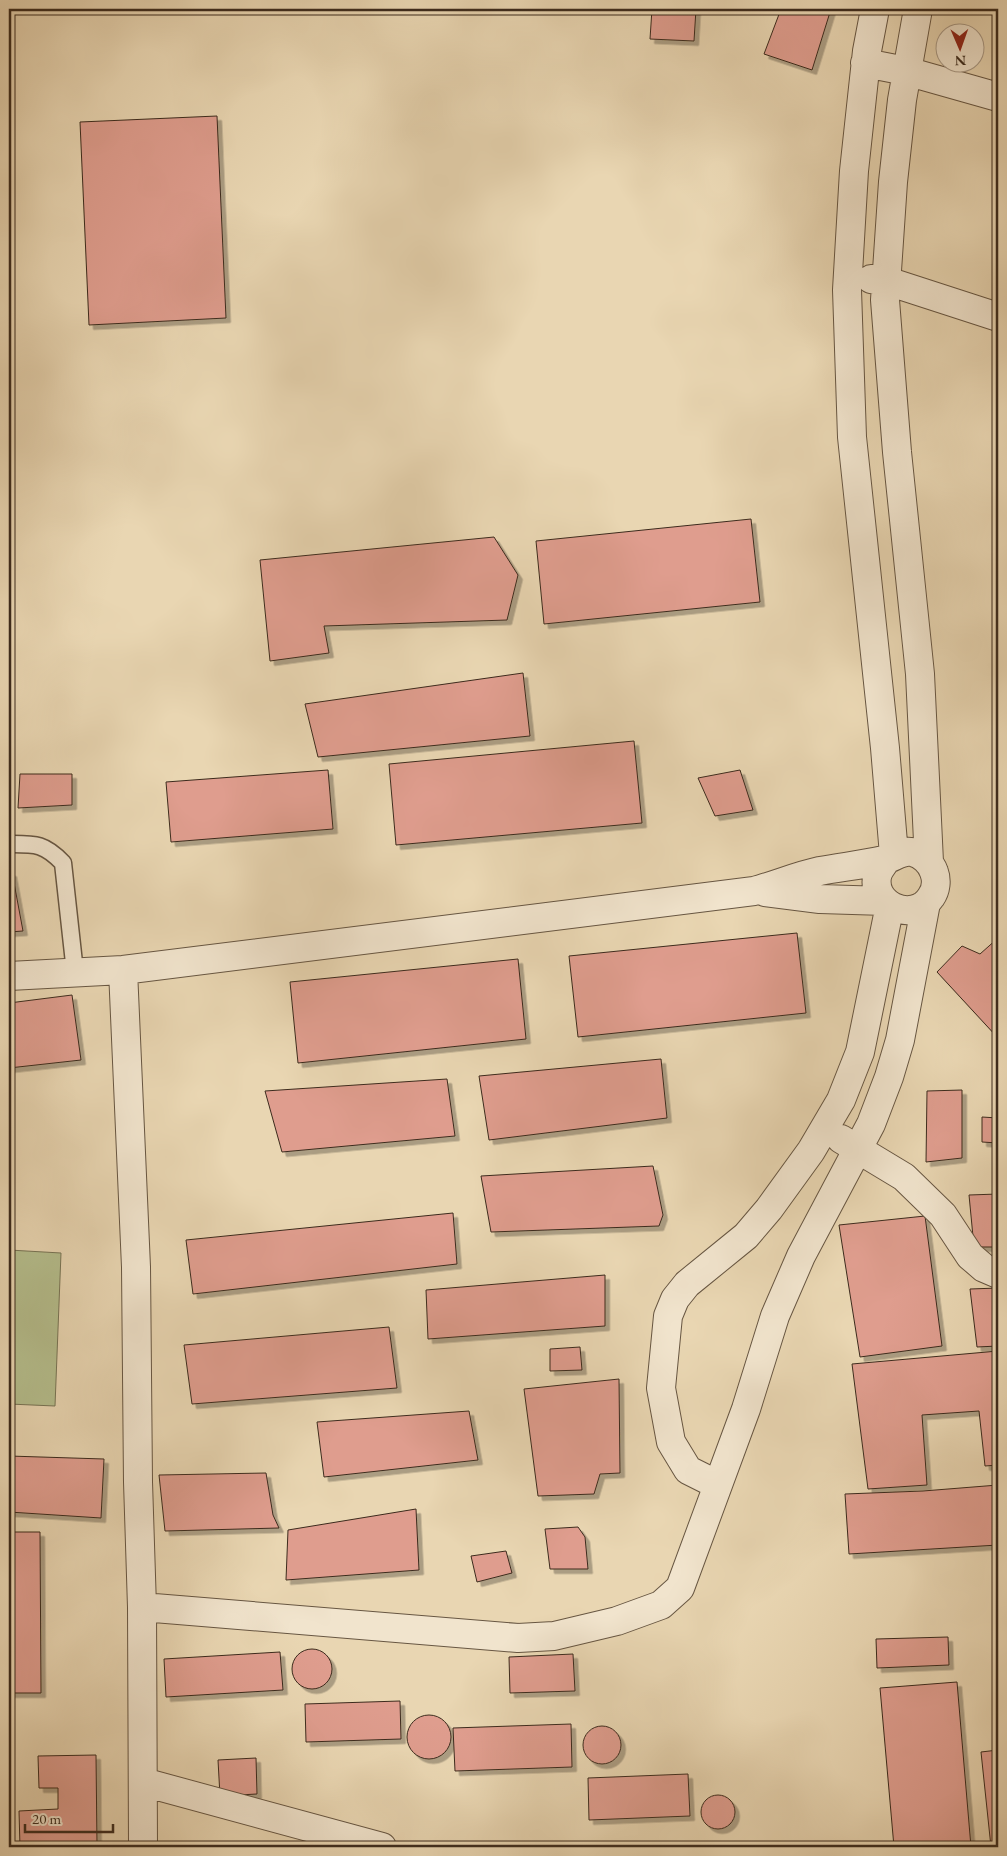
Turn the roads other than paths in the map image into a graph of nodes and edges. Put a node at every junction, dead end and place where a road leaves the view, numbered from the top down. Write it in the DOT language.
graph roads {
  1 [pos="875,9"];
  2 [pos="918,9"];
  3 [pos="866,63"];
  4 [pos="906,71"];
  5 [pos="998,97"];
  6 [pos="848,275"];
  7 [pos="887,281"];
  8 [pos="998,317"];
  9 [pos="9,844"];
  10 [pos="890,857"];
  11 [pos="929,862"];
  12 [pos="754,891"];
  13 [pos="887,903"];
  14 [pos="926,903"];
  15 [pos="123,970"];
  16 [pos="75,972"];
  17 [pos="9,976"];
  18 [pos="824,1130"];
  19 [pos="858,1148"];
  20 [pos="998,1274"];
  21 [pos="718,1485"];
  22 [pos="142,1607"];
  23 [pos="143,1782"];
  24 [pos="143,1847"];
  25 [pos="382,1847"];
  1 -- 3 [label="street"];
  2 -- 4 [label="street"];
  3 -- 4 [label="street"];
  3 -- 6 [label="street"];
  4 -- 5 [label="street"];
  4 -- 7 [label="street"];
  6 -- 7 [label="street"];
  6 -- 10 [label="street"];
  7 -- 8 [label="street"];
  7 -- 11 [label="street"];
  9 -- 16 [label="lane"];
  10 -- 11 [label="street"];
  10 -- 12 [label="street"];
  10 -- 13 [label="street"];
  11 -- 14 [label="street"];
  12 -- 13 [label="street"];
  12 -- 15 [label="street"];
  13 -- 14 [label="street"];
  13 -- 18 [label="street"];
  14 -- 19 [label="street"];
  15 -- 16 [label="street"];
  15 -- 22 [label="street"];
  16 -- 17 [label="street"];
  18 -- 19 [label="street"];
  18 -- 21 [label="street"];
  19 -- 20 [label="street"];
  19 -- 21 [label="street"];
  21 -- 22 [label="street"];
  22 -- 23 [label="street"];
  23 -- 24 [label="street"];
  23 -- 25 [label="street"];
}
